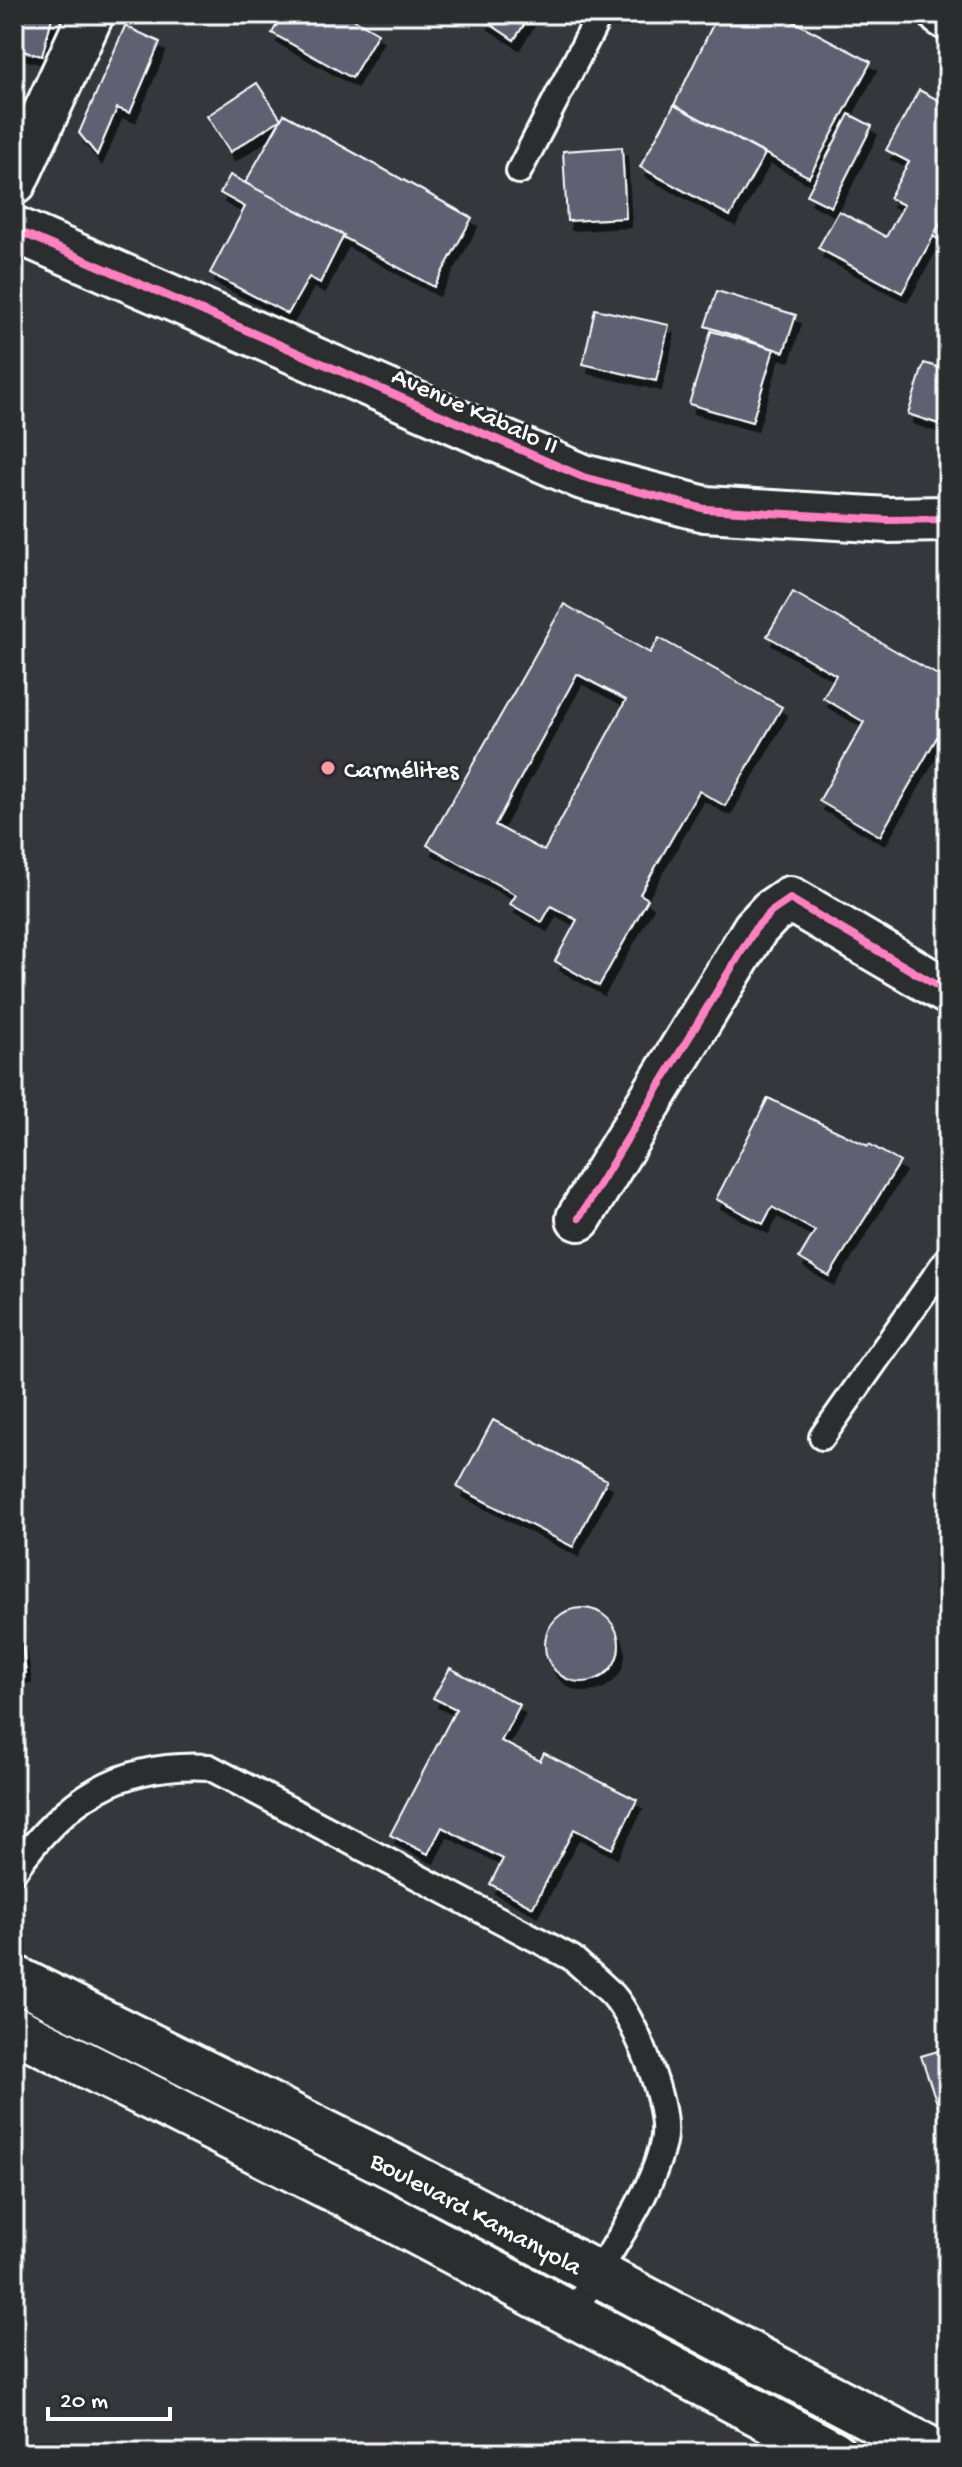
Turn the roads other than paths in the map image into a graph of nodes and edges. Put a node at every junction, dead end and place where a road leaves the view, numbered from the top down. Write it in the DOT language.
graph roads {
  1 [pos="91,14"];
  2 [pos="600,14"];
  3 [pos="942,14"];
  4 [pos="948,18"];
  5 [pos="519,171"];
  6 [pos="14,182"];
  7 [pos="14,229"];
  8 [pos="948,519"];
  9 [pos="948,992"];
  10 [pos="579,1218"];
  11 [pos="948,1258"];
  12 [pos="822,1437"];
  13 [pos="14,1871"];
  14 [pos="14,1978"];
  15 [pos="14,2029"];
  16 [pos="468,2206"];
  17 [pos="443,2246"];
  18 [pos="595,2274"];
  19 [pos="572,2315"];
  20 [pos="833,2453"];
  21 [pos="937,2453"];
  1 -- 6 [label="main road"];
  2 -- 5 [label="lane"];
  3 -- 4 [label="main road"];
  7 -- 8 [label="main road, Avenue Kabalo II"];
  9 -- 10 [label="main road"];
  11 -- 12 [label="lane"];
  13 -- 18 [label="lane"];
  14 -- 16 [label="main road, Boulevard Kamanyola"];
  15 -- 17 [label="main road, Boulevard Kamanyola"];
  16 -- 17 [label="main road"];
  16 -- 18 [label="main road, Boulevard Kamanyola"];
  17 -- 19 [label="main road, Boulevard Kamanyola"];
  18 -- 19 [label="lane"];
  18 -- 21 [label="main road, Boulevard Kamanyola"];
  19 -- 20 [label="main road, Boulevard Kamanyola"];
}
